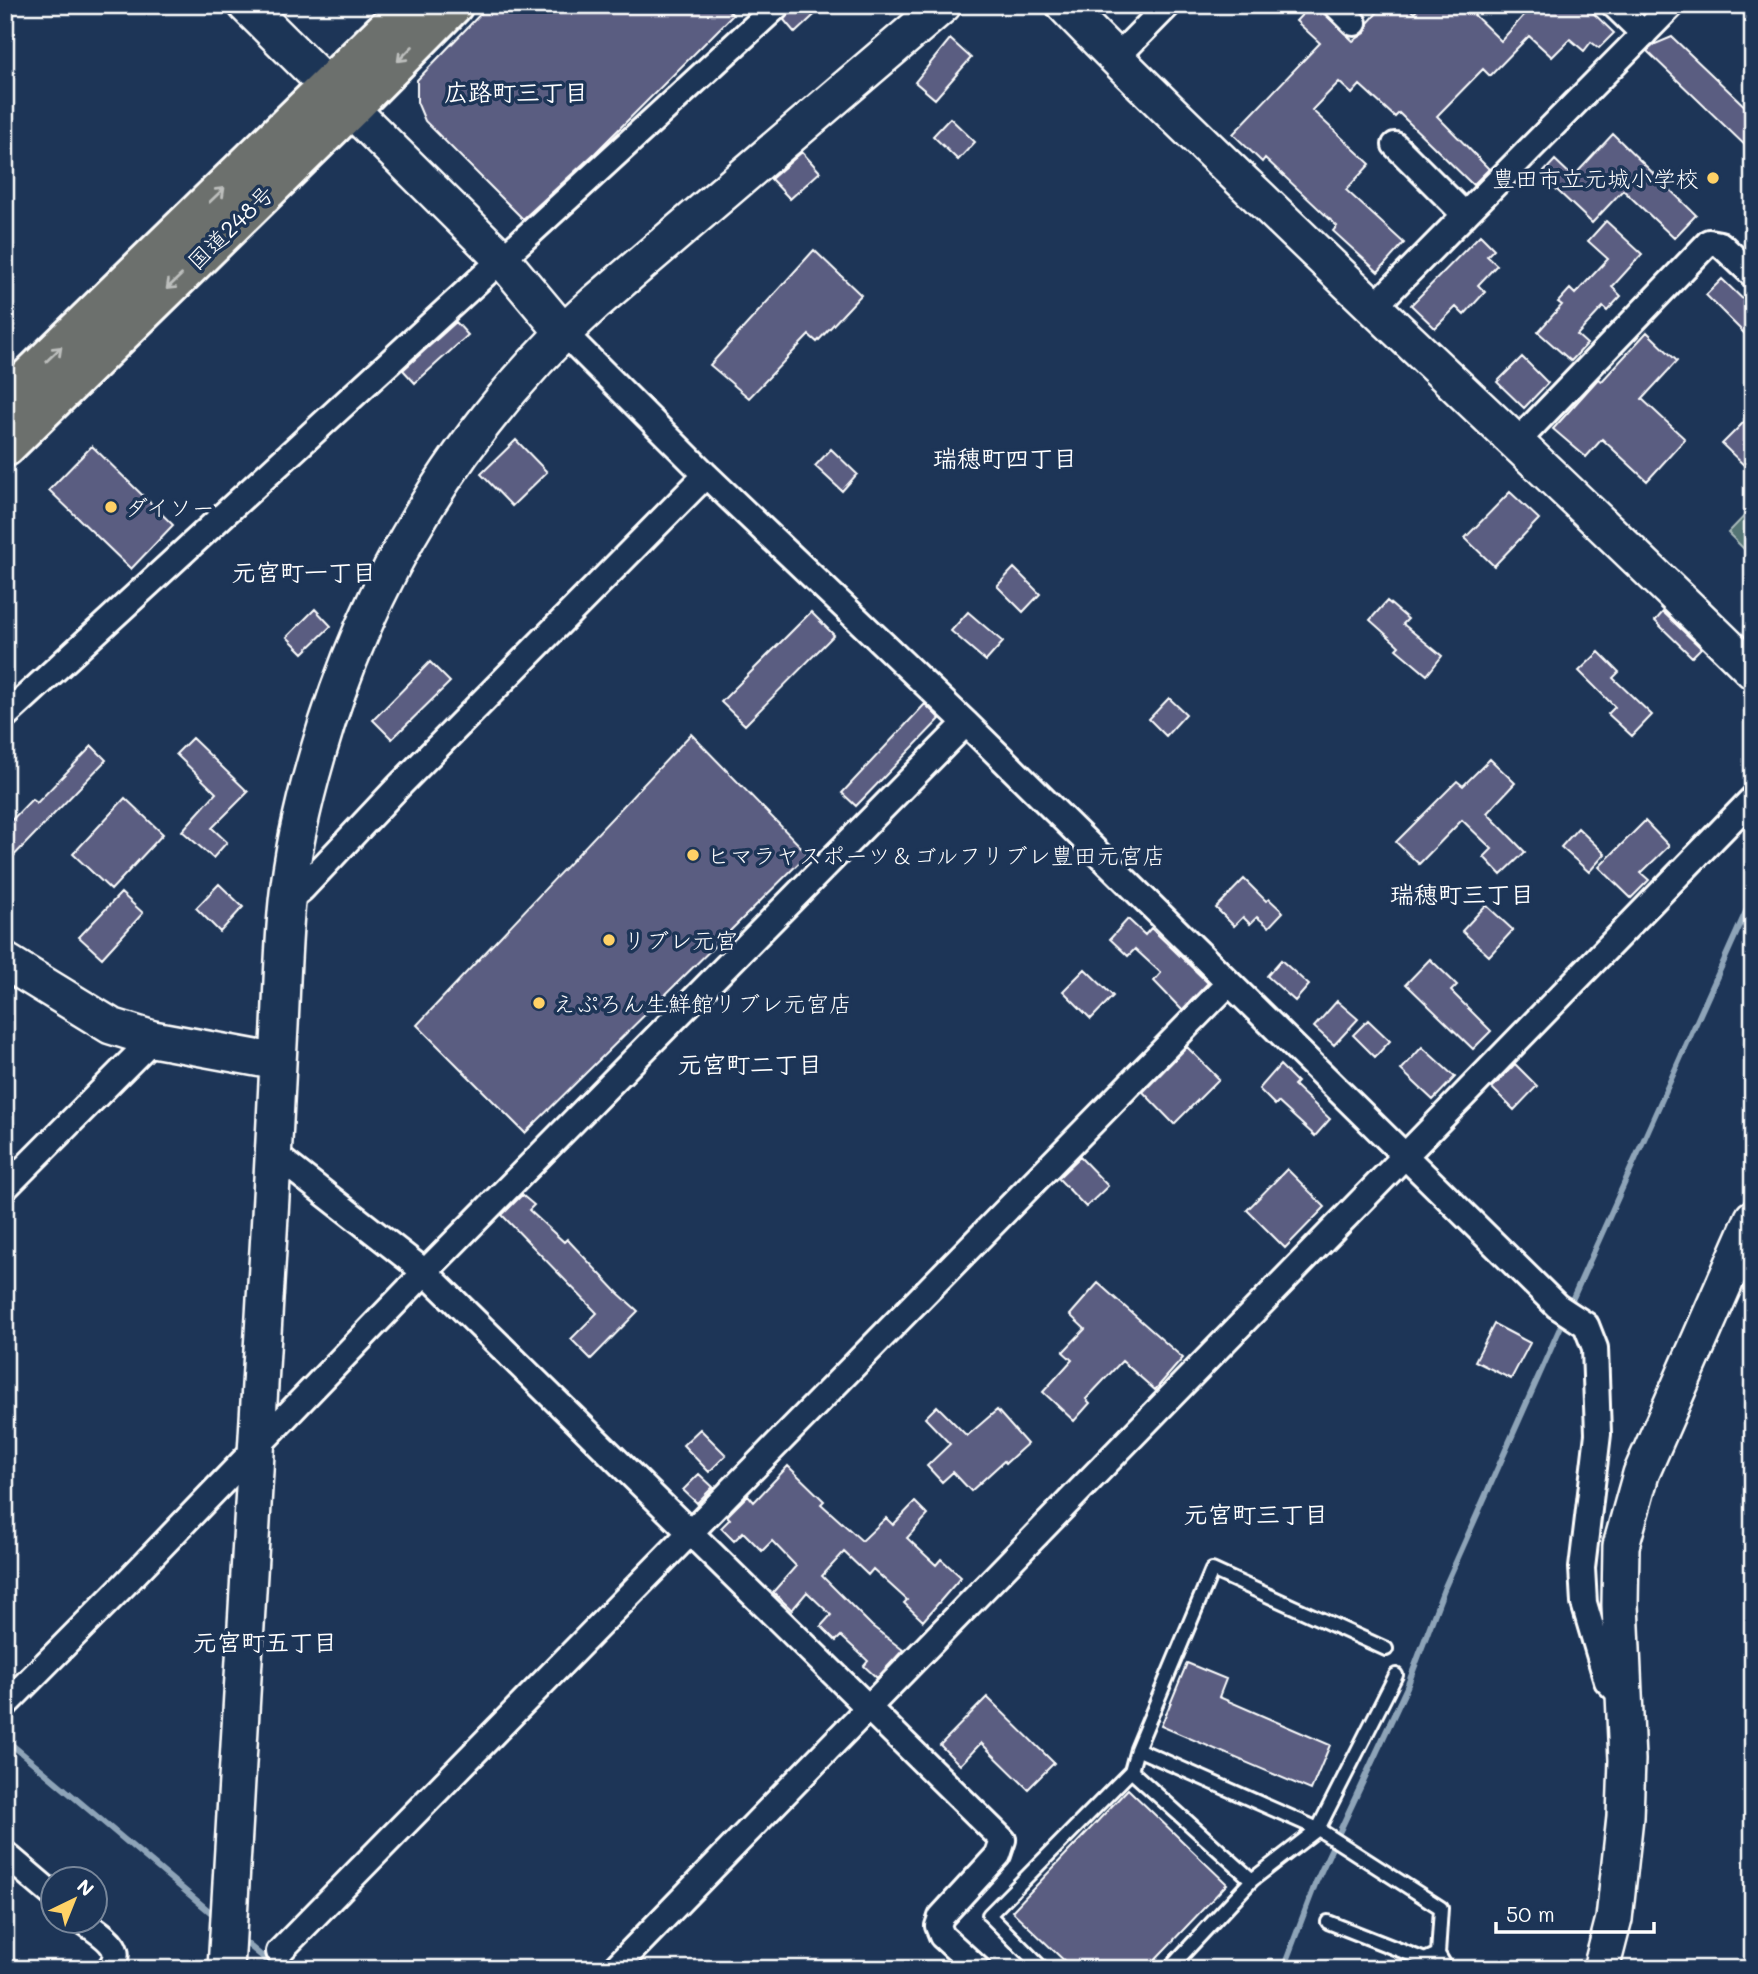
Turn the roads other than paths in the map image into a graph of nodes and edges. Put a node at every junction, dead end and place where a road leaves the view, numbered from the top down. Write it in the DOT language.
graph roads {
  1 [pos="246,5"];
  2 [pos="411,5"];
  3 [pos="453,5"];
  4 [pos="778,5"];
  5 [pos="943,5"];
  6 [pos="1064,5"];
  7 [pos="1168,5"];
  8 [pos="1614,5"];
  9 [pos="1671,5"];
  10 [pos="1644,34"];
  11 [pos="1115,59"];
  12 [pos="340,97"];
  13 [pos="1395,145"];
  14 [pos="1465,215"];
  15 [pos="502,260"];
  16 [pos="1753,275"];
  17 [pos="1373,308"];
  18 [pos="563,332"];
  19 [pos="5,401"];
  20 [pos="1516,443"];
  21 [pos="5,447"];
  22 [pos="706,475"];
  23 [pos="1753,671"];
  24 [pos="5,716"];
  25 [pos="966,723"];
  26 [pos="1753,798"];
  27 [pos="287,901"];
  28 [pos="5,961"];
  29 [pos="1229,983"];
  30 [pos="153,1040"];
  31 [pos="278,1062"];
  32 [pos="274,1154"];
  33 [pos="1405,1155"];
  34 [pos="5,1188"];
  35 [pos="1753,1218"];
  36 [pos="425,1272"];
  37 [pos="256,1450"];
  38 [pos="691,1532"];
  39 [pos="1386,1649"];
  40 [pos="1396,1675"];
  41 [pos="1623,1697"];
  42 [pos="5,1705"];
  43 [pos="868,1709"];
  44 [pos="1137,1749"];
  45 [pos="1130,1771"];
  46 [pos="1318,1829"];
  47 [pos="5,1854"];
  48 [pos="1252,1880"];
  49 [pos="38,1882"];
  50 [pos="1328,1922"];
  51 [pos="102,1936"];
  52 [pos="279,1951"];
  53 [pos="1438,1954"];
  54 [pos="226,1959"];
  55 [pos="109,1969"];
  56 [pos="614,1969"];
  57 [pos="978,1969"];
  58 [pos="1043,1969"];
  59 [pos="1169,1969"];
  60 [pos="1447,1969"];
  61 [pos="1601,1969"];
  1 -- 12 [label="street"];
  2 -- 12 [label="highway, 国道248号"];
  3 -- 12 [label="highway, 国道248号, one-way"];
  4 -- 15 [label="street"];
  5 -- 18 [label="street"];
  6 -- 11 [label="street"];
  7 -- 11 [label="street"];
  8 -- 10 [label="street"];
  9 -- 10 [label="street"];
  10 -- 14 [label="street"];
  11 -- 17 [label="street"];
  12 -- 15 [label="street"];
  19 -- 12 [label="highway, 国道248号, one-way"];
  12 -- 21 [label="highway, 国道248号, one-way"];
  13 -- 14 [label="street"];
  14 -- 17 [label="street"];
  15 -- 18 [label="street"];
  15 -- 24 [label="street"];
  16 -- 20 [label="street"];
  17 -- 20 [label="street"];
  18 -- 22 [label="street"];
  18 -- 27 [label="street"];
  20 -- 23 [label="street"];
  22 -- 25 [label="street"];
  22 -- 27 [label="street"];
  25 -- 29 [label="street"];
  25 -- 36 [label="street"];
  26 -- 33 [label="street"];
  27 -- 31 [label="street"];
  28 -- 30 [label="street"];
  29 -- 33 [label="street"];
  29 -- 38 [label="street"];
  30 -- 31 [label="street"];
  30 -- 34 [label="street"];
  31 -- 32 [label="street"];
  32 -- 36 [label="street"];
  32 -- 37 [label="street"];
  33 -- 41 [label="street"];
  33 -- 43 [label="street"];
  35 -- 41 [label="street"];
  36 -- 37 [label="street"];
  36 -- 38 [label="street"];
  37 -- 42 [label="street"];
  37 -- 54 [label="street"];
  38 -- 43 [label="street"];
  38 -- 52 [label="street"];
  39 -- 44 [label="lane"];
  40 -- 46 [label="lane"];
  41 -- 61 [label="street"];
  43 -- 56 [label="street"];
  43 -- 57 [label="street"];
  44 -- 45 [label="lane"];
  44 -- 46 [label="lane"];
  45 -- 48 [label="lane"];
  45 -- 58 [label="lane"];
  46 -- 48 [label="lane"];
  46 -- 53 [label="lane"];
  47 -- 49 [label="street"];
  48 -- 59 [label="lane"];
  50 -- 53 [label="lane"];
  51 -- 55 [label="street"];
  53 -- 60 [label="lane"];
}
